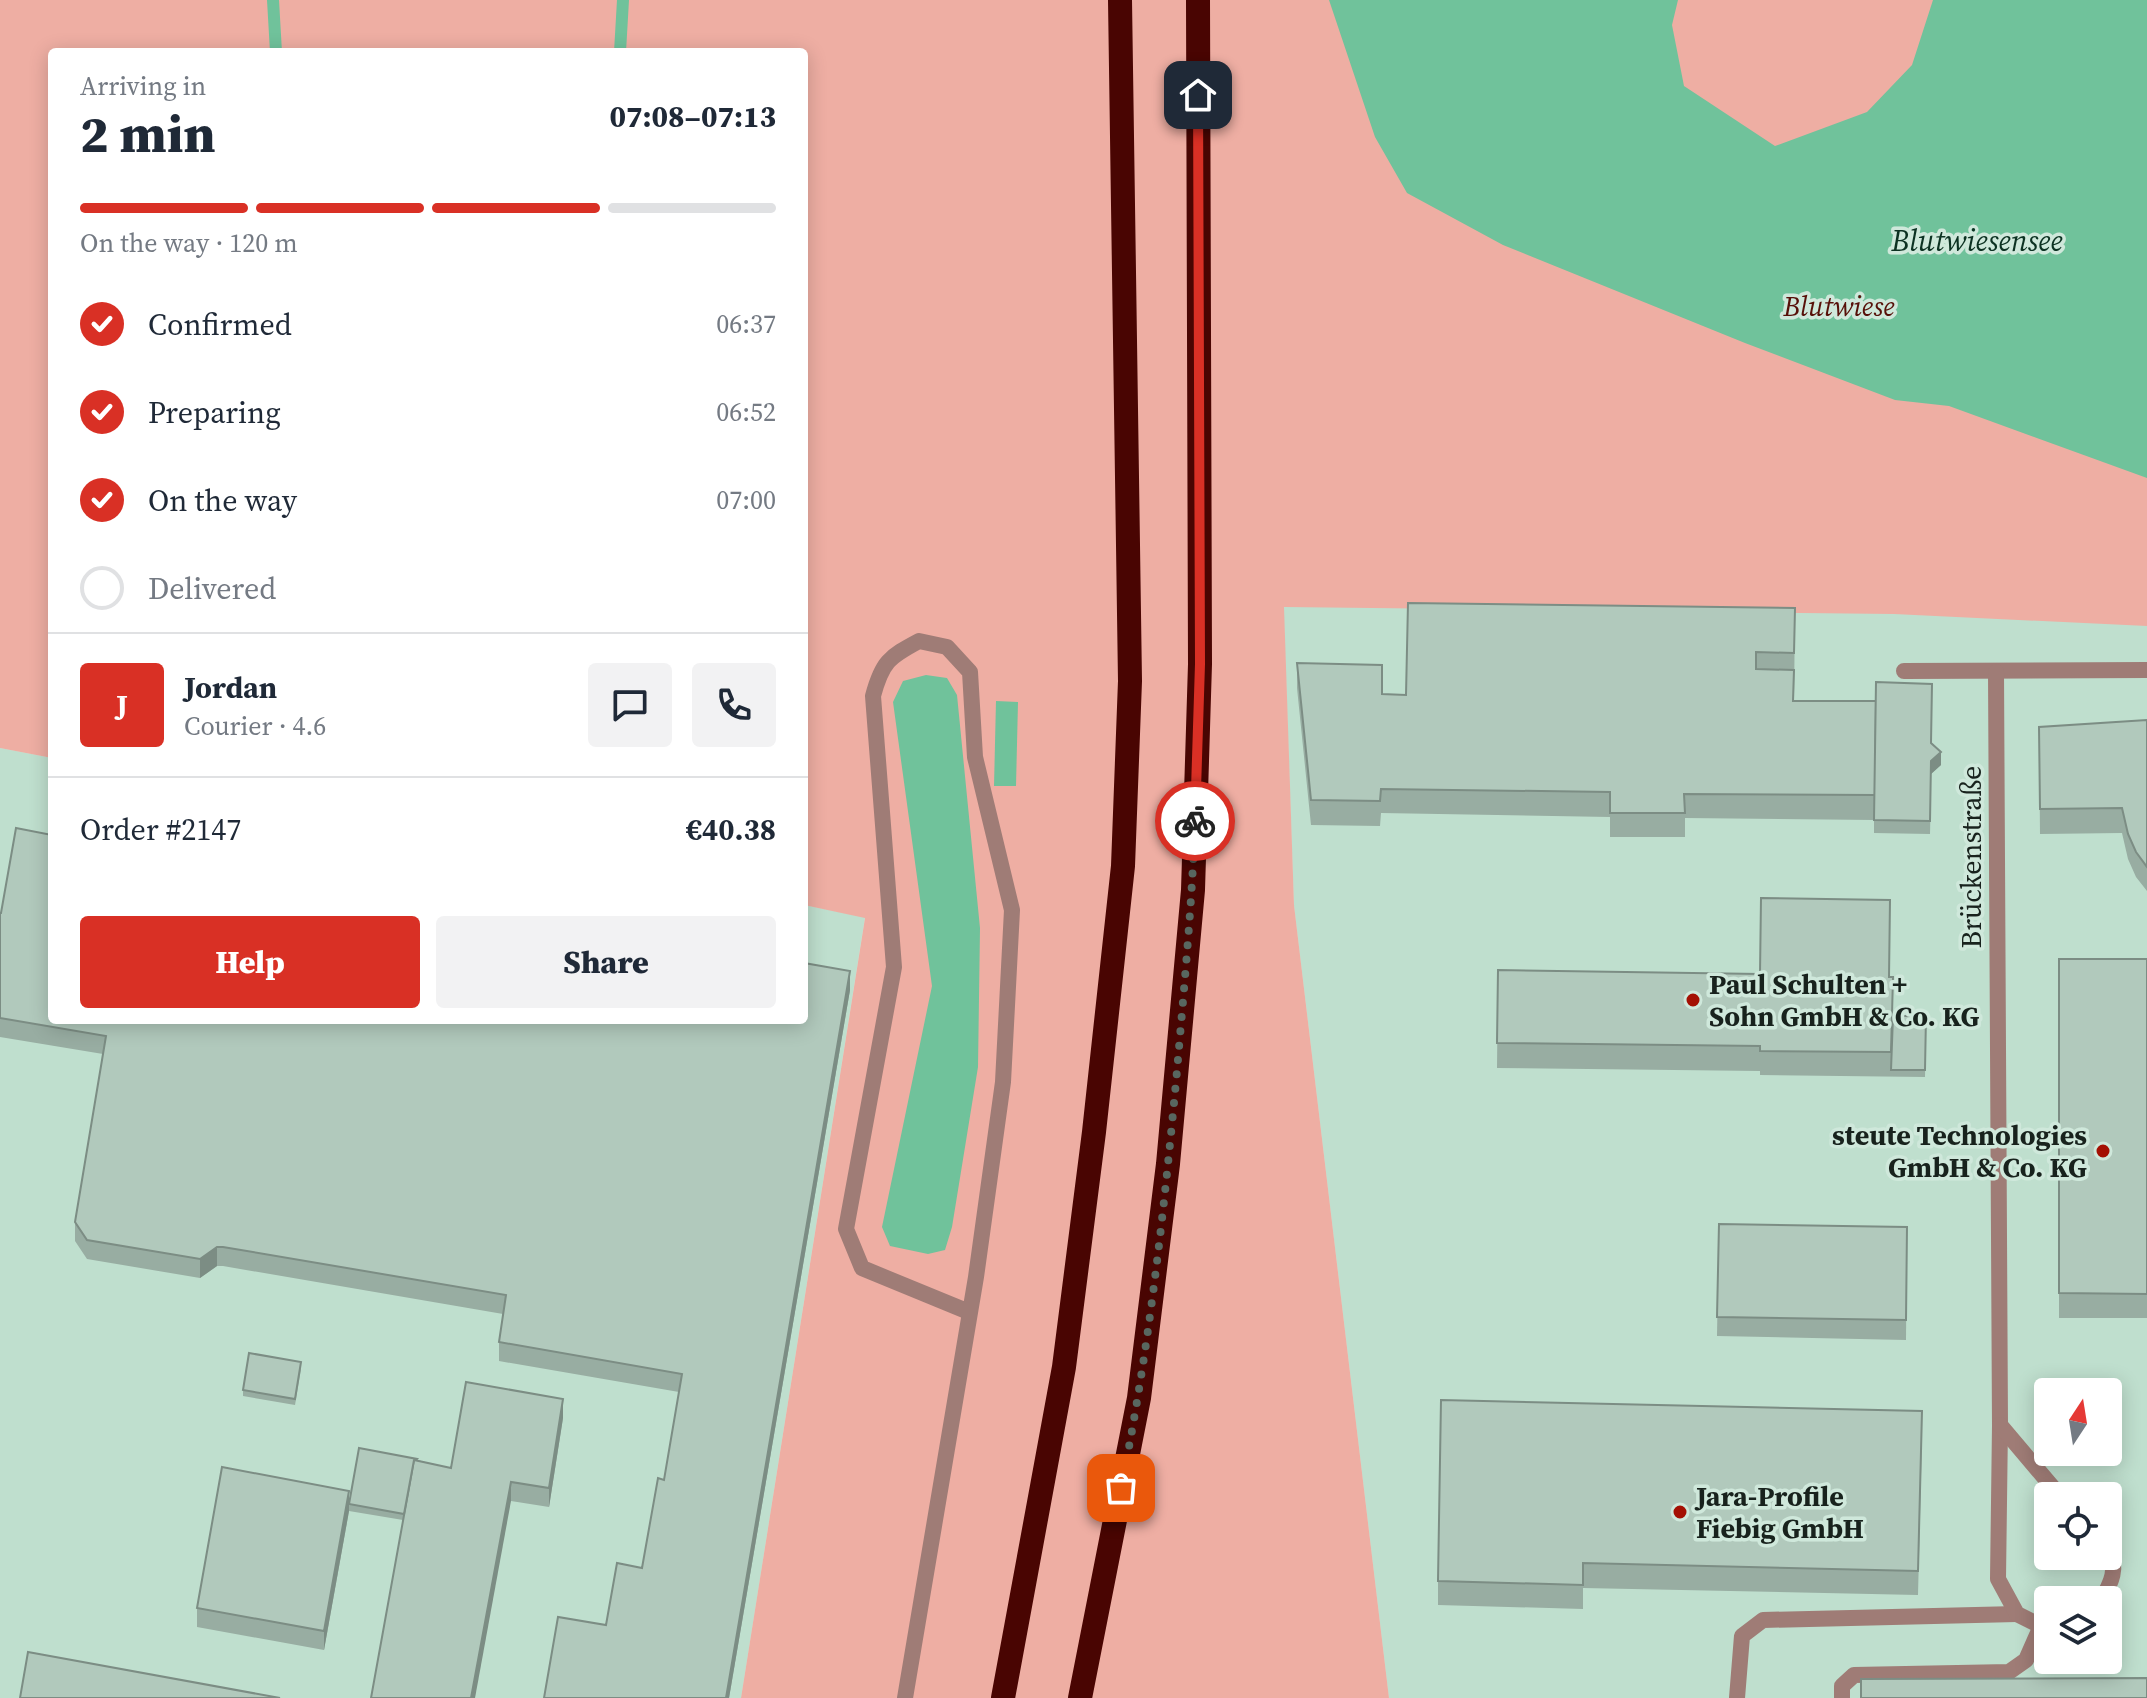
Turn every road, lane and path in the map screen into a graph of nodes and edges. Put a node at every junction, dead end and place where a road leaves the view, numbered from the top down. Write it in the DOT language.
graph roads {
  1 [pos="1120,0"];
  2 [pos="1198,0"];
  3 [pos="2147,670"];
  4 [pos="1904,671"];
  5 [pos="1996,672"];
  6 [pos="969,1312"];
  7 [pos="2000,1425"];
  8 [pos="2048,1482"];
  9 [pos="2017,1614"];
  10 [pos="2034,1622"];
  11 [pos="2034,1645"];
  12 [pos="905,1698"];
  13 [pos="1003,1698"];
  14 [pos="1080,1698"];
  15 [pos="1737,1698"];
  16 [pos="1842,1698"];
  1 -- 13 [label="highway"];
  2 -- 14 [label="highway"];
  3 -- 5 [label="street"];
  4 -- 5 [label="street"];
  5 -- 7 [label="street, Brückenstraße"];
  6 -- 6 [label="street"];
  6 -- 12 [label="street"];
  7 -- 8 [label="street"];
  7 -- 9 [label="street, Brückenstraße"];
  9 -- 10 [label="street"];
  9 -- 15 [label="street"];
  11 -- 16 [label="street"];
}
